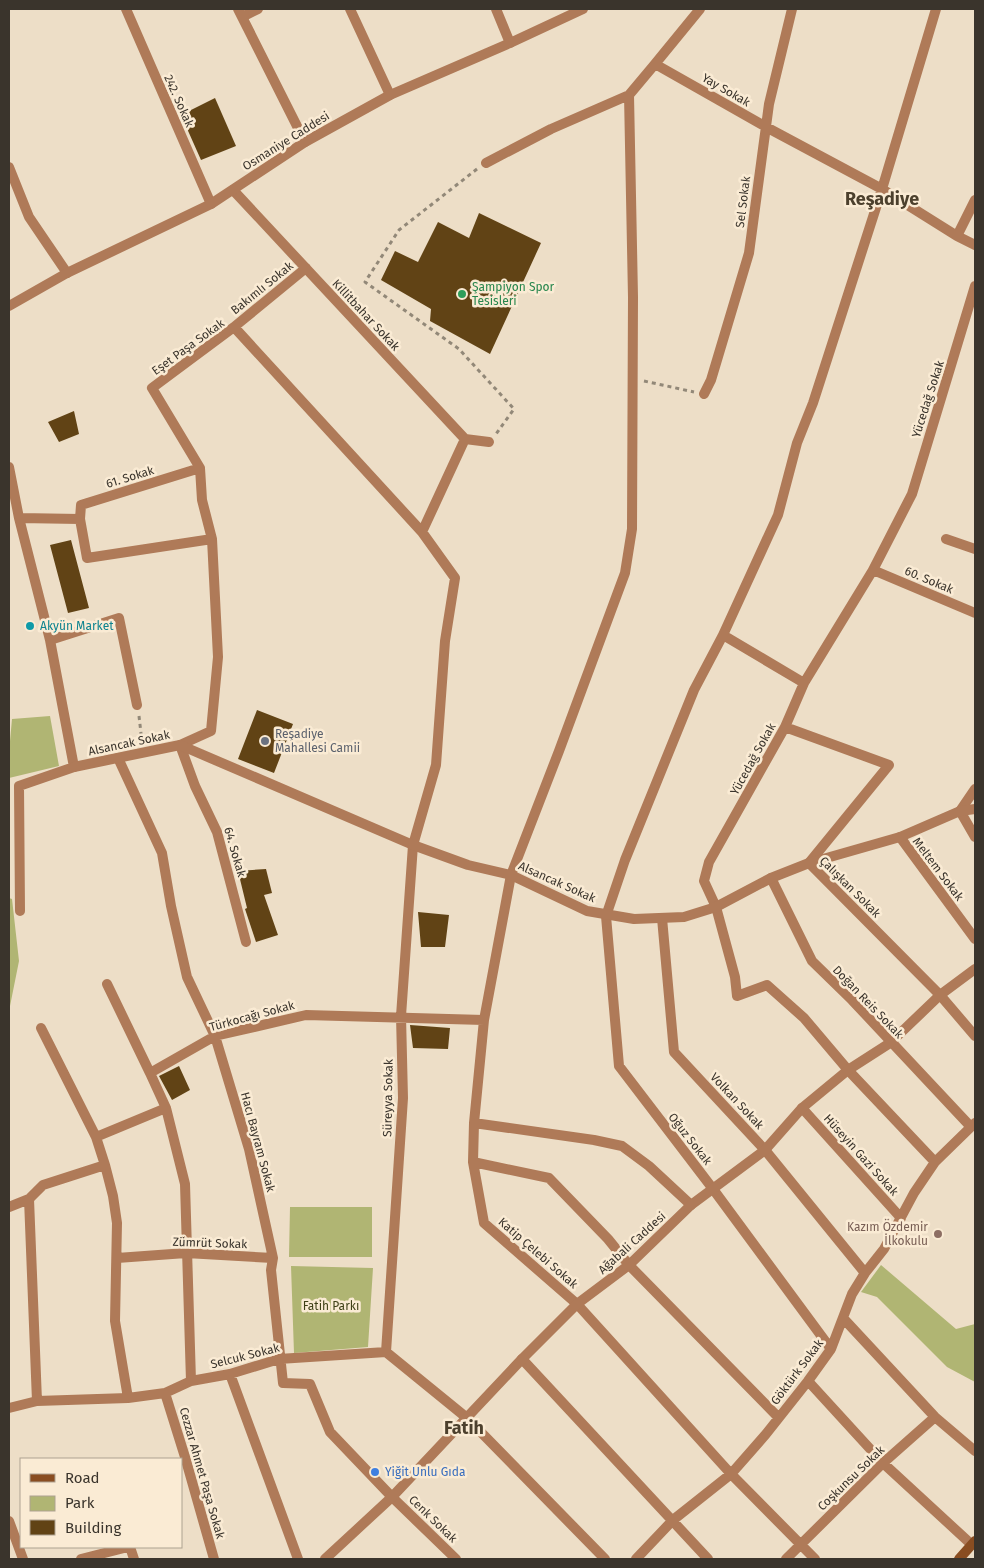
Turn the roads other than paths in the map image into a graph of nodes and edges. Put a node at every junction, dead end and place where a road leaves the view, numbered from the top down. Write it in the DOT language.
graph roads {
  1 [pos="126,9"];
  2 [pos="258,9"];
  3 [pos="350,9"];
  4 [pos="496,9"];
  5 [pos="583,9"];
  6 [pos="700,9"];
  7 [pos="792,9"];
  8 [pos="936,9"];
  9 [pos="240,13"];
  10 [pos="510,43"];
  11 [pos="655,64"];
  12 [pos="390,95"];
  13 [pos="629,95"];
  14 [pos="766,127"];
  15 [pos="305,142"];
  16 [pos="486,163"];
  17 [pos="9,167"];
  18 [pos="882,189"];
  19 [pos="233,190"];
  20 [pos="975,200"];
  21 [pos="211,204"];
  22 [pos="957,236"];
  23 [pos="975,245"];
  24 [pos="306,268"];
  25 [pos="67,273"];
  26 [pos="975,286"];
  27 [pos="9,306"];
  28 [pos="234,327"];
  29 [pos="704,394"];
  30 [pos="465,439"];
  31 [pos="489,442"];
  32 [pos="9,467"];
  33 [pos="200,468"];
  34 [pos="19,518"];
  35 [pos="80,519"];
  36 [pos="422,532"];
  37 [pos="212,539"];
  38 [pos="946,539"];
  39 [pos="975,549"];
  40 [pos="873,570"];
  41 [pos="975,613"];
  42 [pos="723,635"];
  43 [pos="50,640"];
  44 [pos="804,683"];
  45 [pos="137,705"];
  46 [pos="785,727"];
  47 [pos="180,745"];
  48 [pos="118,758"];
  49 [pos="74,767"];
  50 [pos="975,789"];
  51 [pos="975,809"];
  52 [pos="960,811"];
  53 [pos="975,837"];
  54 [pos="900,838"];
  55 [pos="413,845"];
  56 [pos="809,863"];
  57 [pos="511,875"];
  58 [pos="771,878"];
  59 [pos="716,907"];
  60 [pos="20,911"];
  61 [pos="606,916"];
  62 [pos="662,918"];
  63 [pos="975,939"];
  64 [pos="246,942"];
  65 [pos="975,969"];
  66 [pos="107,984"];
  67 [pos="940,995"];
  68 [pos="401,1016"];
  69 [pos="484,1020"];
  70 [pos="40,1028"];
  71 [pos="216,1036"];
  72 [pos="975,1036"];
  73 [pos="890,1043"];
  74 [pos="848,1070"];
  75 [pos="150,1073"];
  76 [pos="166,1108"];
  77 [pos="802,1108"];
  78 [pos="474,1123"];
  79 [pos="973,1125"];
  80 [pos="96,1137"];
  81 [pos="765,1150"];
  82 [pos="473,1162"];
  83 [pos="935,1162"];
  84 [pos="105,1165"];
  85 [pos="713,1189"];
  86 [pos="28,1199"];
  87 [pos="691,1205"];
  88 [pos="9,1207"];
  89 [pos="901,1218"];
  90 [pos="186,1253"];
  91 [pos="117,1258"];
  92 [pos="273,1258"];
  93 [pos="629,1265"];
  94 [pos="865,1273"];
  95 [pos="577,1304"];
  96 [pos="843,1318"];
  97 [pos="831,1349"];
  98 [pos="386,1352"];
  99 [pos="522,1358"];
  100 [pos="280,1359"];
  101 [pos="230,1374"];
  102 [pos="191,1381"];
  103 [pos="808,1381"];
  104 [pos="165,1393"];
  105 [pos="128,1398"];
  106 [pos="37,1401"];
  107 [pos="9,1408"];
  108 [pos="778,1417"];
  109 [pos="935,1417"];
  110 [pos="467,1418"];
  111 [pos="975,1452"];
  112 [pos="182,1458"];
  113 [pos="883,1463"];
  114 [pos="731,1474"];
  115 [pos="392,1497"];
  116 [pos="673,1520"];
  117 [pos="9,1521"];
  118 [pos="973,1542"];
  119 [pos="801,1544"];
  120 [pos="125,1548"];
  121 [pos="19,1558"];
  122 [pos="82,1559"];
  123 [pos="214,1559"];
  124 [pos="298,1559"];
  125 [pos="325,1559"];
  126 [pos="456,1559"];
  127 [pos="605,1559"];
  128 [pos="636,1559"];
  129 [pos="708,1559"];
  130 [pos="786,1559"];
  131 [pos="815,1559"];
  132 [pos="959,1559"];
  1 -- 21 [label="street, 242. Sokak"];
  2 -- 9 [label="street"];
  3 -- 12 [label="street"];
  4 -- 10 [label="street"];
  5 -- 10 [label="street, Osmaniye Caddesi"];
  6 -- 11 [label="street"];
  7 -- 14 [label="street, Sel Sokak"];
  8 -- 18 [label="street"];
  9 -- 15 [label="street"];
  10 -- 12 [label="street, Osmaniye Caddesi"];
  11 -- 13 [label="street"];
  11 -- 14 [label="street, Yay Sokak"];
  12 -- 15 [label="street, Osmaniye Caddesi"];
  13 -- 16 [label="street"];
  13 -- 57 [label="street, Katip Çelebi Sokak"];
  14 -- 18 [label="street, Yay Sokak"];
  14 -- 29 [label="street, Sel Sokak"];
  15 -- 19 [label="street, Osmaniye Caddesi"];
  17 -- 25 [label="street"];
  18 -- 22 [label="street, Yay Sokak"];
  18 -- 42 [label="street"];
  19 -- 21 [label="street, Osmaniye Caddesi"];
  19 -- 24 [label="street, Killitbahar Sokak"];
  20 -- 22 [label="street"];
  21 -- 25 [label="street, Osmaniye Caddesi"];
  22 -- 23 [label="street, Yay Sokak"];
  24 -- 28 [label="street, Bakımlı Sokak"];
  24 -- 30 [label="street, Killitbahar Sokak"];
  25 -- 27 [label="street, Osmaniye Caddesi"];
  26 -- 40 [label="street, Yücedağ Sokak"];
  28 -- 33 [label="street, Eşet Paşa Sokak"];
  28 -- 36 [label="street, Eşet Paşa Sokak"];
  30 -- 31 [label="street"];
  30 -- 36 [label="street"];
  32 -- 34 [label="street"];
  33 -- 35 [label="street, 61. Sokak"];
  33 -- 37 [label="street, Eşet Paşa Sokak"];
  34 -- 35 [label="street"];
  34 -- 43 [label="street"];
  35 -- 37 [label="street"];
  36 -- 55 [label="street, Eşet Paşa Sokak"];
  37 -- 47 [label="street, Eşet Paşa Sokak"];
  38 -- 39 [label="street"];
  40 -- 41 [label="street, 60. Sokak"];
  40 -- 44 [label="street, Yücedağ Sokak"];
  42 -- 44 [label="street"];
  42 -- 61 [label="street"];
  43 -- 45 [label="street"];
  43 -- 49 [label="street"];
  44 -- 46 [label="street, Yücedağ Sokak"];
  46 -- 56 [label="street, Çalışkan Sokak"];
  46 -- 59 [label="street, Yücedağ Sokak"];
  47 -- 48 [label="street, Alsancak Sokak"];
  47 -- 55 [label="street, Alsancak Sokak"];
  47 -- 64 [label="street, 64. Sokak"];
  48 -- 49 [label="street, Alsancak Sokak"];
  48 -- 71 [label="street, Hacı Bayram Sokak"];
  49 -- 60 [label="street, Alsancak Sokak"];
  50 -- 52 [label="street"];
  51 -- 52 [label="street, Alsancak Sokak"];
  52 -- 53 [label="street"];
  52 -- 54 [label="street, Alsancak Sokak"];
  54 -- 56 [label="street, Alsancak Sokak"];
  54 -- 63 [label="street, Meltem Sokak"];
  55 -- 57 [label="street, Alsancak Sokak"];
  55 -- 68 [label="street, Süreyya Sokak"];
  56 -- 58 [label="street, Alsancak Sokak"];
  56 -- 67 [label="street, Çalışkan Sokak"];
  57 -- 61 [label="street, Alsancak Sokak"];
  57 -- 69 [label="street, Katip Çelebi Sokak"];
  58 -- 59 [label="street, Alsancak Sokak"];
  58 -- 73 [label="street, Doğan Reis Sokak"];
  59 -- 62 [label="street, Alsancak Sokak"];
  59 -- 74 [label="street, Yücedağ Sokak"];
  61 -- 62 [label="street, Alsancak Sokak"];
  61 -- 85 [label="street, Oğuz Sokak"];
  62 -- 81 [label="street, Volkan Sokak"];
  65 -- 67 [label="street, Ağabali Caddesi"];
  66 -- 75 [label="street"];
  67 -- 72 [label="street, Çalışkan Sokak"];
  67 -- 73 [label="street, Ağabali Caddesi"];
  68 -- 69 [label="street, Türkocağı Sokak"];
  68 -- 71 [label="street, Türkocağı Sokak"];
  68 -- 98 [label="street, Süreyya Sokak"];
  69 -- 78 [label="street, Katip Çelebi Sokak"];
  70 -- 80 [label="street"];
  71 -- 75 [label="street, Türkocağı Sokak"];
  71 -- 92 [label="street, Hacı Bayram Sokak"];
  73 -- 74 [label="street, Ağabali Caddesi"];
  73 -- 79 [label="street, Doğan Reis Sokak"];
  74 -- 77 [label="street, Ağabali Caddesi"];
  74 -- 83 [label="street, Yücedağ Sokak"];
  75 -- 76 [label="street"];
  76 -- 80 [label="street"];
  76 -- 90 [label="street"];
  77 -- 81 [label="street, Ağabali Caddesi"];
  77 -- 89 [label="street, Hüseyin Gazi Sokak"];
  78 -- 82 [label="street, Katip Çelebi Sokak"];
  78 -- 87 [label="street"];
  79 -- 83 [label="street, Göktürk Sokak"];
  80 -- 84 [label="street"];
  81 -- 85 [label="street, Ağabali Caddesi"];
  81 -- 94 [label="street, Volkan Sokak"];
  82 -- 93 [label="street"];
  82 -- 95 [label="street, Katip Çelebi Sokak"];
  83 -- 89 [label="street, Göktürk Sokak"];
  84 -- 86 [label="street"];
  84 -- 91 [label="street"];
  85 -- 87 [label="street, Ağabali Caddesi"];
  85 -- 97 [label="street, Oğuz Sokak"];
  86 -- 88 [label="street"];
  86 -- 106 [label="street"];
  87 -- 93 [label="street, Ağabali Caddesi"];
  89 -- 94 [label="street, Göktürk Sokak"];
  90 -- 91 [label="street, Zümrüt Sokak"];
  90 -- 92 [label="street, Zümrüt Sokak"];
  90 -- 102 [label="street"];
  91 -- 105 [label="street"];
  92 -- 100 [label="street, Hacı Bayram Sokak"];
  93 -- 95 [label="street, Ağabali Caddesi"];
  93 -- 108 [label="street"];
  94 -- 96 [label="street, Göktürk Sokak"];
  95 -- 99 [label="street, Ağabali Caddesi"];
  95 -- 114 [label="street, Katip Çelebi Sokak"];
  96 -- 97 [label="street, Göktürk Sokak"];
  96 -- 109 [label="street"];
  97 -- 103 [label="street, Göktürk Sokak"];
  98 -- 100 [label="street, Selcuk Sokak"];
  98 -- 110 [label="street"];
  99 -- 110 [label="street, Ağabali Caddesi"];
  99 -- 116 [label="street"];
  100 -- 101 [label="street, Selcuk Sokak"];
  100 -- 115 [label="street, Hacı Bayram Sokak"];
  101 -- 102 [label="street, Selcuk Sokak"];
  101 -- 124 [label="street"];
  102 -- 104 [label="street, Selcuk Sokak"];
  103 -- 108 [label="street, Göktürk Sokak"];
  103 -- 113 [label="street"];
  104 -- 105 [label="street, Selcuk Sokak"];
  104 -- 112 [label="street, Cezzar Ahmet Paşa Sokak"];
  105 -- 106 [label="street, Selcuk Sokak"];
  106 -- 107 [label="street, Selcuk Sokak"];
  108 -- 114 [label="street, Göktürk Sokak"];
  109 -- 111 [label="street"];
  109 -- 113 [label="street, Coşkunsu Sokak"];
  110 -- 115 [label="street, Ağabali Caddesi"];
  110 -- 127 [label="street"];
  112 -- 123 [label="street, Cezzar Ahmet Paşa Sokak"];
  113 -- 118 [label="street"];
  113 -- 119 [label="street, Coşkunsu Sokak"];
  114 -- 116 [label="street, Göktürk Sokak"];
  114 -- 119 [label="street, Katip Çelebi Sokak"];
  115 -- 125 [label="street, Ağabali Caddesi"];
  115 -- 126 [label="street, Cenk Sokak"];
  116 -- 128 [label="street, Göktürk Sokak"];
  116 -- 129 [label="street"];
  117 -- 121 [label="street"];
  118 -- 132 [label="main road"];
  119 -- 130 [label="street, Coşkunsu Sokak"];
  119 -- 131 [label="street, Katip Çelebi Sokak"];
  120 -- 122 [label="street"];
}
